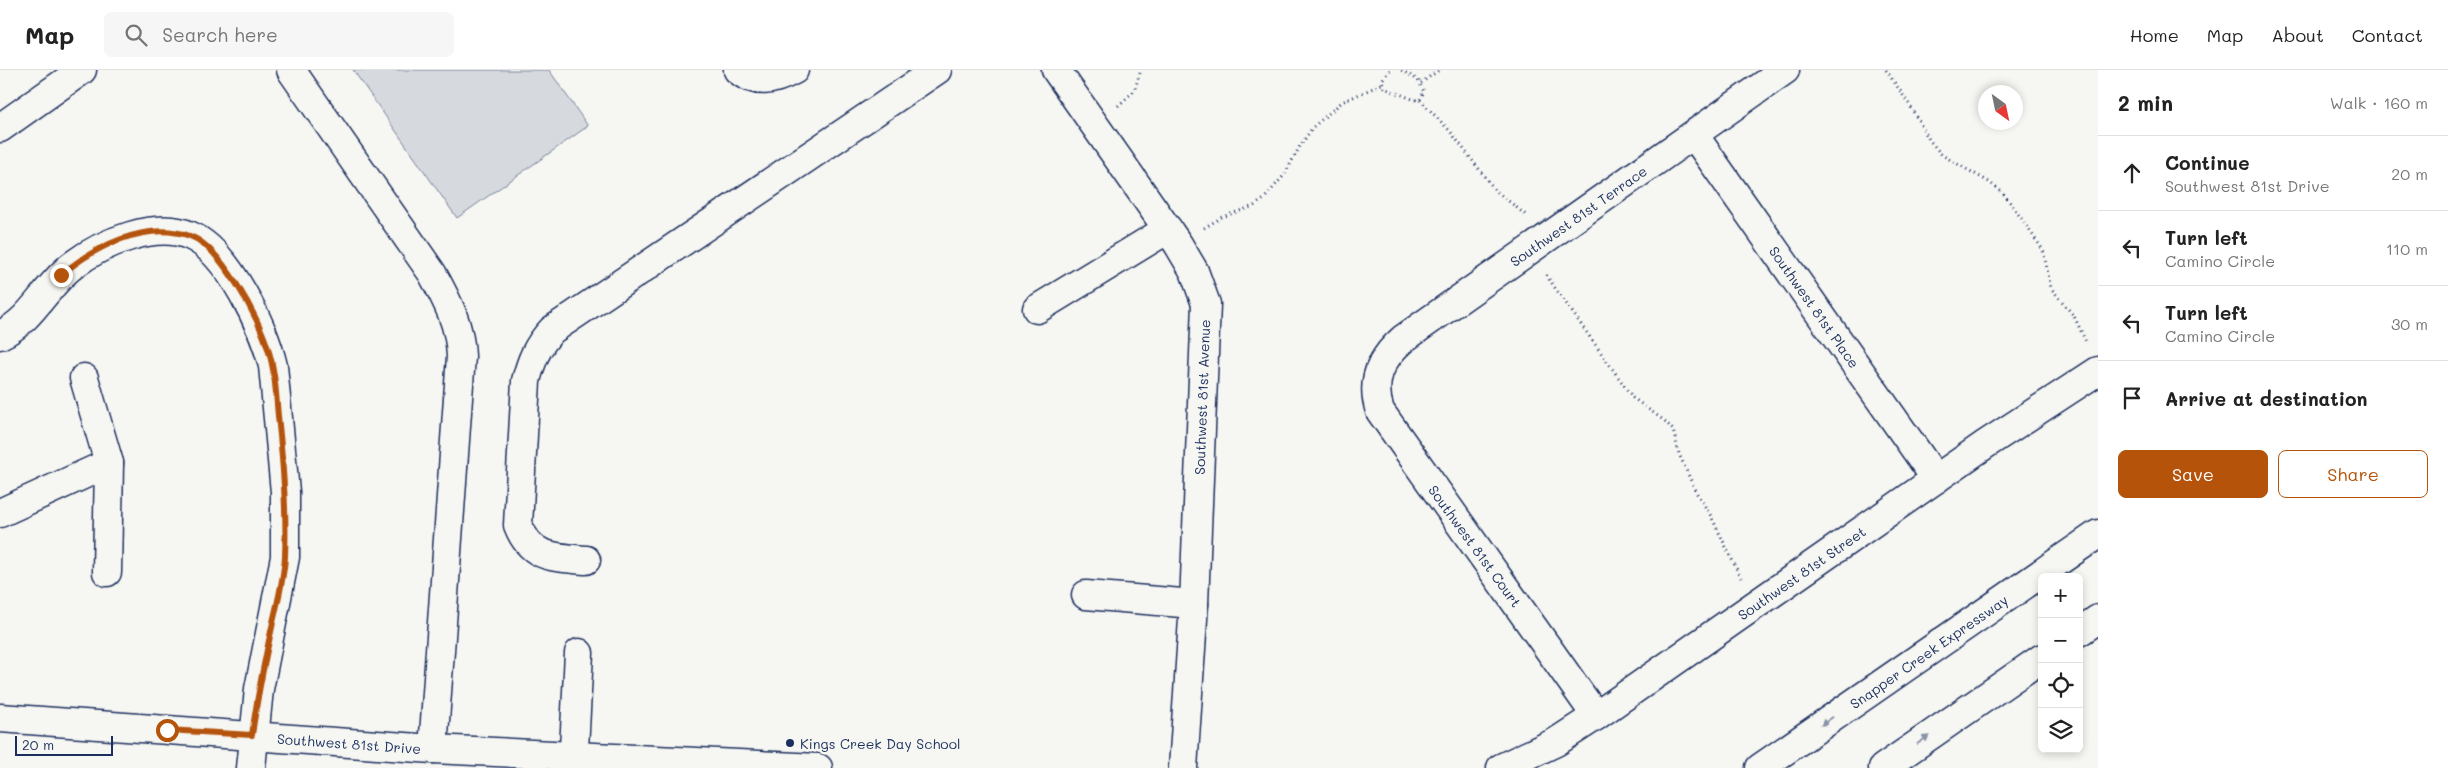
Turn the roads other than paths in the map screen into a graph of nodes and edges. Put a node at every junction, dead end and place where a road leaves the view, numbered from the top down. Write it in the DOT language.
graph roads {
  1 [pos="82,70"];
  2 [pos="291,70"];
  3 [pos="738,70"];
  4 [pos="794,70"];
  5 [pos="937,70"];
  6 [pos="1056,70"];
  7 [pos="1785,70"];
  8 [pos="0,128"];
  9 [pos="1694,135"];
  10 [pos="1168,229"];
  11 [pos="1037,309"];
  12 [pos="0,335"];
  13 [pos="2093,359"];
  14 [pos="1378,369"];
  15 [pos="84,378"];
  16 [pos="109,463"];
  17 [pos="1936,479"];
  18 [pos="0,513"];
  19 [pos="2098,534"];
  20 [pos="586,560"];
  21 [pos="107,572"];
  22 [pos="1086,595"];
  23 [pos="1194,604"];
  24 [pos="2098,619"];
  25 [pos="2083,629"];
  26 [pos="579,653"];
  27 [pos="2038,661"];
  28 [pos="1596,716"];
  29 [pos="0,718"];
  30 [pos="252,735"];
  31 [pos="433,749"];
  32 [pos="574,763"];
  33 [pos="251,768"];
  34 [pos="808,768"];
  35 [pos="818,768"];
  36 [pos="1183,768"];
  37 [pos="1500,768"];
  38 [pos="1760,768"];
  39 [pos="1884,768"];
  1 -- 8 [label="main road"];
  2 -- 31 [label="main road"];
  3 -- 4 [label="main road"];
  5 -- 20 [label="main road"];
  6 -- 10 [label="main road, Southwest 81st Avenue"];
  7 -- 9 [label="main road, Southwest 81st Terrace"];
  9 -- 14 [label="main road, Southwest 81st Terrace"];
  9 -- 17 [label="main road, Southwest 81st Place"];
  10 -- 11 [label="main road"];
  10 -- 23 [label="main road, Southwest 81st Avenue"];
  12 -- 30 [label="main road"];
  13 -- 17 [label="main road, Southwest 81st Street"];
  14 -- 28 [label="main road, Southwest 81st Court"];
  15 -- 16 [label="main road"];
  16 -- 18 [label="main road"];
  16 -- 21 [label="main road"];
  17 -- 28 [label="main road, Southwest 81st Street"];
  19 -- 38 [label="main road, Snapper Creek Expressway, one-way"];
  22 -- 23 [label="main road"];
  23 -- 36 [label="main road, Southwest 81st Avenue"];
  24 -- 25 [label="main road"];
  26 -- 32 [label="main road"];
  39 -- 27 [label="main road, one-way"];
  28 -- 37 [label="main road, Southwest 81st Street"];
  29 -- 30 [label="main road, Southwest 81st Drive"];
  30 -- 31 [label="main road, Southwest 81st Drive"];
  30 -- 33 [label="main road"];
  31 -- 32 [label="main road, Southwest 81st Drive"];
  32 -- 34 [label="main road, Southwest 81st Drive"];
  34 -- 35 [label="main road, Southwest 81st Drive"];
}
